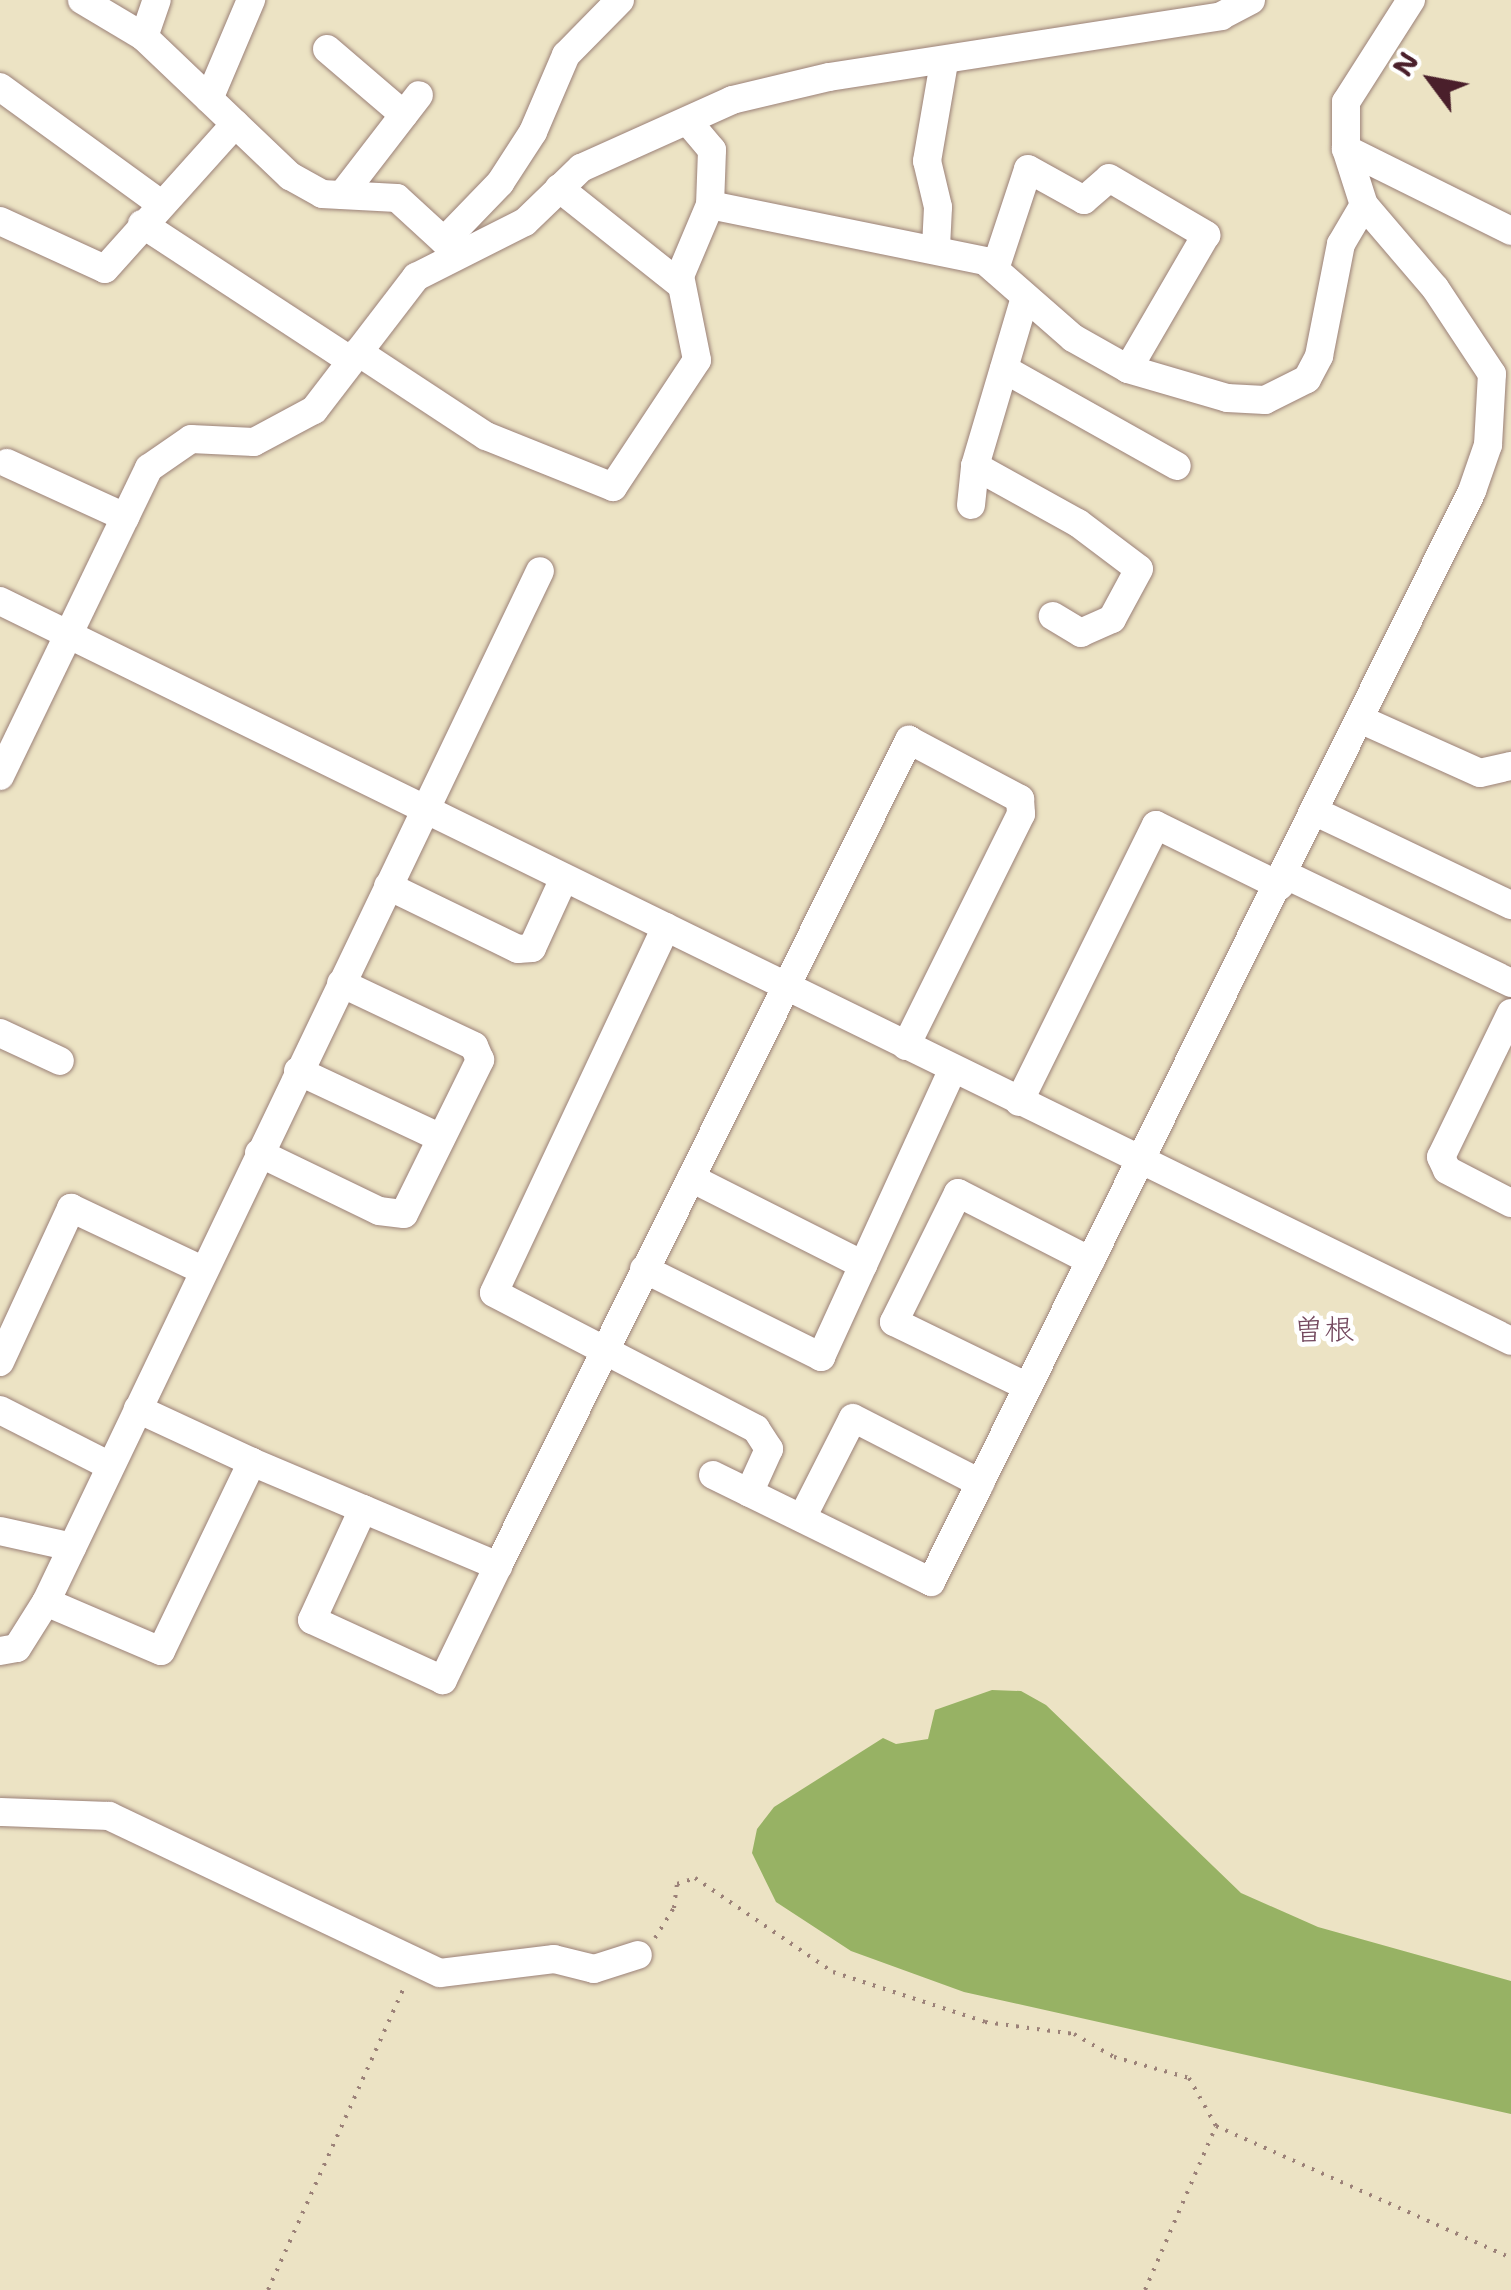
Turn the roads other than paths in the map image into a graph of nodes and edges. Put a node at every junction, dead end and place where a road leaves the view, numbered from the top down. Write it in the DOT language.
graph roads {
  1 [pos="82,0"];
  2 [pos="157,0"];
  3 [pos="251,0"];
  4 [pos="620,0"];
  5 [pos="1251,0"];
  6 [pos="1411,0"];
  7 [pos="144,37"];
  8 [pos="326,50"];
  9 [pos="944,63"];
  10 [pos="0,86"];
  11 [pos="209,99"];
  12 [pos="688,120"];
  13 [pos="235,124"];
  14 [pos="1346,149"];
  15 [pos="559,188"];
  16 [pos="342,195"];
  17 [pos="710,205"];
  18 [pos="1364,205"];
  19 [pos="152,214"];
  20 [pos="0,221"];
  21 [pos="1511,231"];
  22 [pos="451,247"];
  23 [pos="936,247"];
  24 [pos="995,269"];
  25 [pos="682,285"];
  26 [pos="1026,297"];
  27 [pos="355,357"];
  28 [pos="1004,369"];
  29 [pos="1128,369"];
  30 [pos="6,463"];
  31 [pos="975,466"];
  32 [pos="1178,466"];
  33 [pos="972,505"];
  34 [pos="125,517"];
  35 [pos="540,572"];
  36 [pos="0,601"];
  37 [pos="1053,616"];
  38 [pos="68,635"];
  39 [pos="1362,720"];
  40 [pos="1511,766"];
  41 [pos="0,776"];
  42 [pos="424,810"];
  43 [pos="1318,813"];
  44 [pos="564,878"];
  45 [pos="1283,880"];
  46 [pos="388,886"];
  47 [pos="1511,905"];
  48 [pos="666,928"];
  49 [pos="341,983"];
  50 [pos="1511,983"];
  51 [pos="788,987"];
  52 [pos="1511,1013"];
  53 [pos="0,1033"];
  54 [pos="906,1046"];
  55 [pos="60,1061"];
  56 [pos="953,1069"];
  57 [pos="298,1071"];
  58 [pos="1019,1102"];
  59 [pos="441,1138"];
  60 [pos="258,1153"];
  61 [pos="1140,1161"];
  62 [pos="691,1178"];
  63 [pos="1511,1203"];
  64 [pos="1090,1261"];
  65 [pos="864,1265"];
  66 [pos="644,1268"];
  67 [pos="202,1270"];
  68 [pos="1507,1329"];
  69 [pos="603,1350"];
  70 [pos="0,1362"];
  71 [pos="1028,1387"];
  72 [pos="138,1409"];
  73 [pos="0,1410"];
  74 [pos="252,1462"];
  75 [pos="110,1466"];
  76 [pos="712,1475"];
  77 [pos="980,1483"];
  78 [pos="748,1493"];
  79 [pos="363,1509"];
  80 [pos="802,1518"];
  81 [pos="0,1531"];
  82 [pos="72,1547"];
  83 [pos="498,1566"];
  84 [pos="46,1602"];
  85 [pos="0,1651"];
  86 [pos="0,1812"];
  87 [pos="638,1956"];
  1 -- 7 [label="street"];
  2 -- 7 [label="street"];
  3 -- 11 [label="street"];
  4 -- 22 [label="street"];
  5 -- 9 [label="street"];
  6 -- 14 [label="street"];
  7 -- 11 [label="street"];
  8 -- 16 [label="street"];
  9 -- 12 [label="street"];
  9 -- 23 [label="street"];
  10 -- 19 [label="street"];
  11 -- 13 [label="street"];
  12 -- 15 [label="street"];
  12 -- 17 [label="street"];
  13 -- 16 [label="street"];
  13 -- 19 [label="street"];
  14 -- 18 [label="street"];
  14 -- 21 [label="street"];
  15 -- 22 [label="street"];
  15 -- 25 [label="street"];
  16 -- 22 [label="street"];
  17 -- 23 [label="street"];
  17 -- 25 [label="street"];
  18 -- 29 [label="street"];
  18 -- 39 [label="street"];
  19 -- 20 [label="street"];
  19 -- 27 [label="street"];
  22 -- 27 [label="street"];
  23 -- 24 [label="street"];
  24 -- 26 [label="street"];
  24 -- 29 [label="street"];
  25 -- 27 [label="street"];
  26 -- 28 [label="street"];
  26 -- 29 [label="street"];
  27 -- 34 [label="street"];
  28 -- 31 [label="street"];
  28 -- 32 [label="street"];
  30 -- 34 [label="street"];
  31 -- 33 [label="street"];
  31 -- 37 [label="street"];
  34 -- 38 [label="street"];
  35 -- 42 [label="street"];
  36 -- 38 [label="street"];
  38 -- 41 [label="street"];
  38 -- 42 [label="street"];
  39 -- 40 [label="street"];
  39 -- 43 [label="street"];
  42 -- 44 [label="street"];
  42 -- 46 [label="street"];
  43 -- 45 [label="street"];
  43 -- 47 [label="street"];
  44 -- 46 [label="street"];
  44 -- 48 [label="street"];
  45 -- 50 [label="street"];
  45 -- 58 [label="street"];
  45 -- 61 [label="street"];
  46 -- 49 [label="street"];
  48 -- 51 [label="street"];
  48 -- 69 [label="street"];
  49 -- 57 [label="street"];
  49 -- 59 [label="street"];
  51 -- 54 [label="street"];
  51 -- 54 [label="street"];
  51 -- 62 [label="street"];
  52 -- 63 [label="street"];
  53 -- 55 [label="street"];
  54 -- 56 [label="street"];
  56 -- 58 [label="street"];
  56 -- 65 [label="street"];
  57 -- 59 [label="street"];
  57 -- 60 [label="street"];
  58 -- 61 [label="street"];
  59 -- 60 [label="street"];
  60 -- 67 [label="street"];
  61 -- 64 [label="street"];
  61 -- 68 [label="street"];
  62 -- 65 [label="street"];
  62 -- 66 [label="street"];
  64 -- 71 [label="street"];
  64 -- 71 [label="street"];
  65 -- 66 [label="street"];
  66 -- 69 [label="street"];
  67 -- 70 [label="street"];
  67 -- 72 [label="street"];
  69 -- 78 [label="street"];
  69 -- 83 [label="street"];
  71 -- 77 [label="street"];
  72 -- 74 [label="street"];
  72 -- 75 [label="street"];
  73 -- 75 [label="street"];
  74 -- 79 [label="street"];
  74 -- 84 [label="street"];
  75 -- 82 [label="street"];
  76 -- 78 [label="street"];
  77 -- 80 [label="street"];
  77 -- 80 [label="street"];
  78 -- 80 [label="street"];
  79 -- 83 [label="street"];
  79 -- 83 [label="street"];
  81 -- 82 [label="street"];
  82 -- 84 [label="street"];
  84 -- 85 [label="street"];
  86 -- 87 [label="street"];
}
